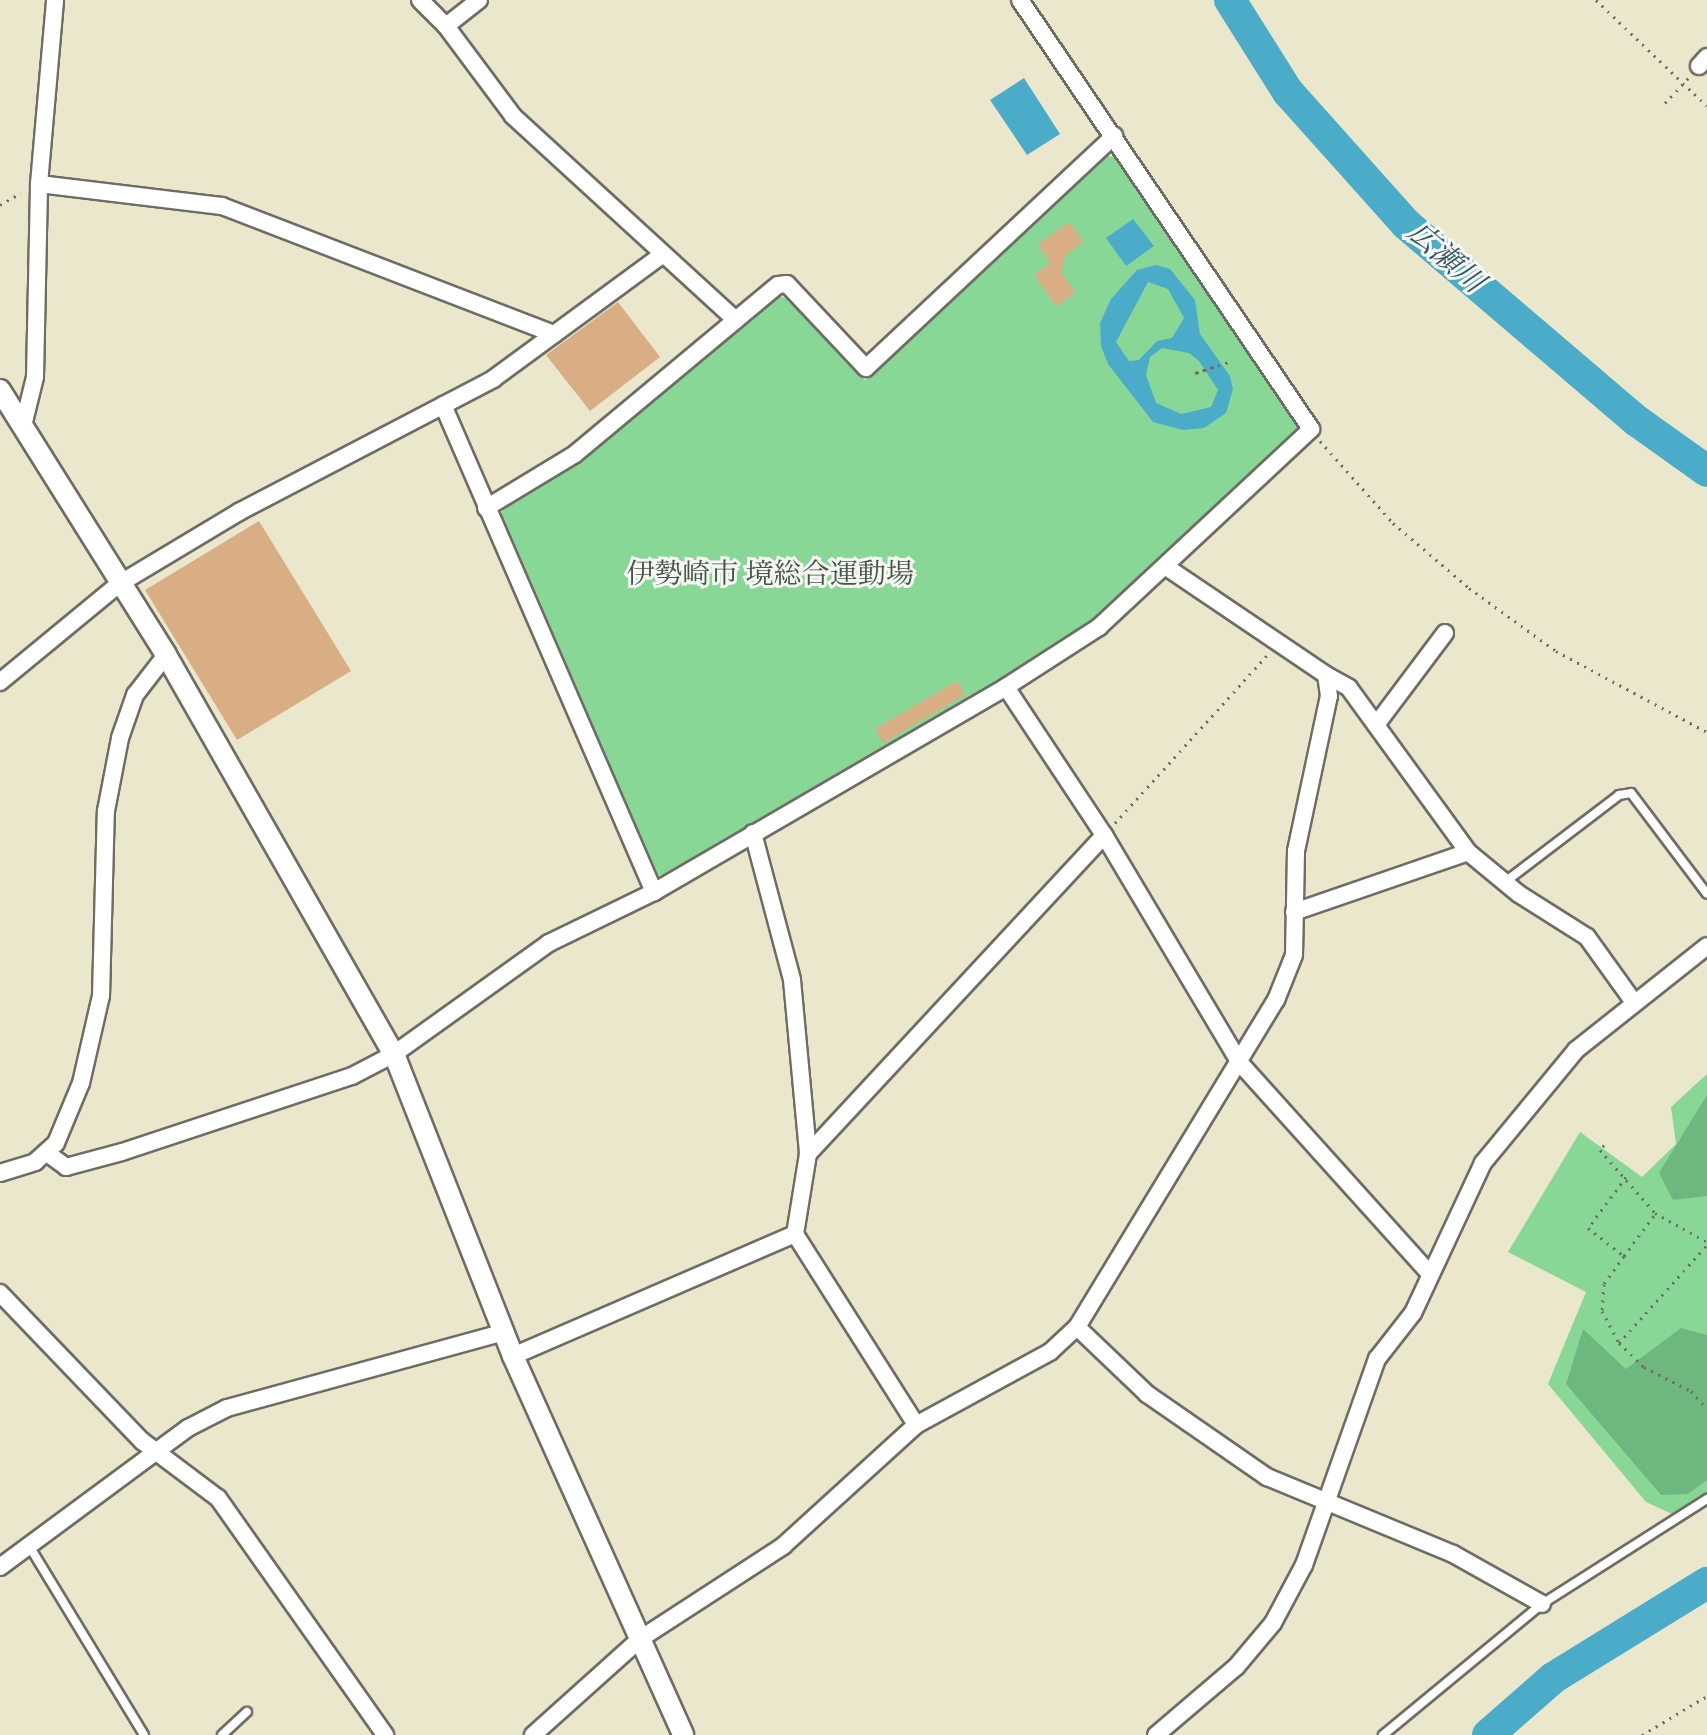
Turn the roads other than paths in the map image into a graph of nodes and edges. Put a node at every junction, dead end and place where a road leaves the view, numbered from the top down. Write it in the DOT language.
graph roads {
  1 [pos="55,0"];
  2 [pos="420,0"];
  3 [pos="479,0"];
  4 [pos="1020,0"];
  5 [pos="446,26"];
  6 [pos="1114,136"];
  7 [pos="39,184"];
  8 [pos="662,255"];
  9 [pos="736,320"];
  10 [pos="554,334"];
  11 [pos="0,390"];
  12 [pos="443,405"];
  13 [pos="23,426"];
  14 [pos="486,508"];
  15 [pos="1165,566"];
  16 [pos="119,584"];
  17 [pos="1445,633"];
  18 [pos="166,655"];
  19 [pos="1326,675"];
  20 [pos="0,682"];
  21 [pos="1006,687"];
  22 [pos="1376,725"];
  23 [pos="753,833"];
  24 [pos="1104,835"];
  25 [pos="1468,852"];
  26 [pos="1505,882"];
  27 [pos="654,892"];
  28 [pos="1707,894"];
  29 [pos="1294,912"];
  30 [pos="1707,946"];
  31 [pos="1633,1001"];
  32 [pos="394,1054"];
  33 [pos="1240,1063"];
  34 [pos="47,1153"];
  35 [pos="808,1154"];
  36 [pos="0,1173"];
  37 [pos="795,1234"];
  38 [pos="1428,1272"];
  39 [pos="0,1293"];
  40 [pos="1077,1327"];
  41 [pos="505,1332"];
  42 [pos="513,1356"];
  43 [pos="916,1425"];
  44 [pos="156,1451"];
  45 [pos="1707,1499"];
  46 [pos="1327,1505"];
  47 [pos="27,1543"];
  48 [pos="0,1567"];
  49 [pos="1542,1604"];
  50 [pos="640,1639"];
  51 [pos="247,1712"];
  52 [pos="144,1735"];
  53 [pos="222,1735"];
  54 [pos="385,1735"];
  55 [pos="533,1735"];
  56 [pos="683,1735"];
  57 [pos="1156,1735"];
  58 [pos="1383,1735"];
  1 -- 7 [label="street"];
  2 -- 5 [label="street"];
  3 -- 5 [label="street"];
  4 -- 6 [label="street"];
  5 -- 8 [label="street"];
  6 -- 9 [label="street"];
  6 -- 15 [label="street"];
  7 -- 10 [label="street"];
  7 -- 13 [label="street"];
  8 -- 9 [label="street"];
  8 -- 10 [label="street"];
  9 -- 14 [label="street"];
  10 -- 12 [label="street"];
  11 -- 13 [label="street"];
  12 -- 14 [label="street"];
  12 -- 16 [label="street"];
  13 -- 16 [label="street"];
  14 -- 27 [label="street"];
  15 -- 19 [label="street"];
  15 -- 21 [label="street"];
  16 -- 18 [label="street"];
  16 -- 20 [label="street"];
  17 -- 22 [label="street"];
  18 -- 32 [label="street"];
  18 -- 34 [label="street"];
  19 -- 22 [label="street"];
  19 -- 29 [label="street"];
  21 -- 23 [label="street"];
  21 -- 24 [label="street"];
  22 -- 25 [label="street"];
  23 -- 27 [label="street"];
  23 -- 35 [label="street"];
  24 -- 33 [label="street"];
  24 -- 35 [label="street"];
  25 -- 26 [label="street"];
  25 -- 29 [label="street"];
  26 -- 28 [label="lane"];
  26 -- 31 [label="street"];
  27 -- 32 [label="street"];
  29 -- 33 [label="street"];
  30 -- 31 [label="street"];
  31 -- 38 [label="street"];
  32 -- 34 [label="street"];
  32 -- 41 [label="street"];
  33 -- 38 [label="street"];
  33 -- 40 [label="street"];
  34 -- 36 [label="street"];
  35 -- 37 [label="street"];
  37 -- 42 [label="street"];
  37 -- 43 [label="street"];
  38 -- 46 [label="street"];
  39 -- 44 [label="street"];
  40 -- 43 [label="street"];
  40 -- 46 [label="street"];
  41 -- 42 [label="street"];
  41 -- 44 [label="street"];
  42 -- 50 [label="street"];
  43 -- 50 [label="street"];
  44 -- 47 [label="street"];
  44 -- 54 [label="street"];
  45 -- 49 [label="lane"];
  46 -- 49 [label="street"];
  46 -- 57 [label="street"];
  47 -- 48 [label="street"];
  47 -- 52 [label="lane"];
  49 -- 58 [label="lane"];
  50 -- 55 [label="street"];
  50 -- 56 [label="street"];
  51 -- 53 [label="lane"];
}
